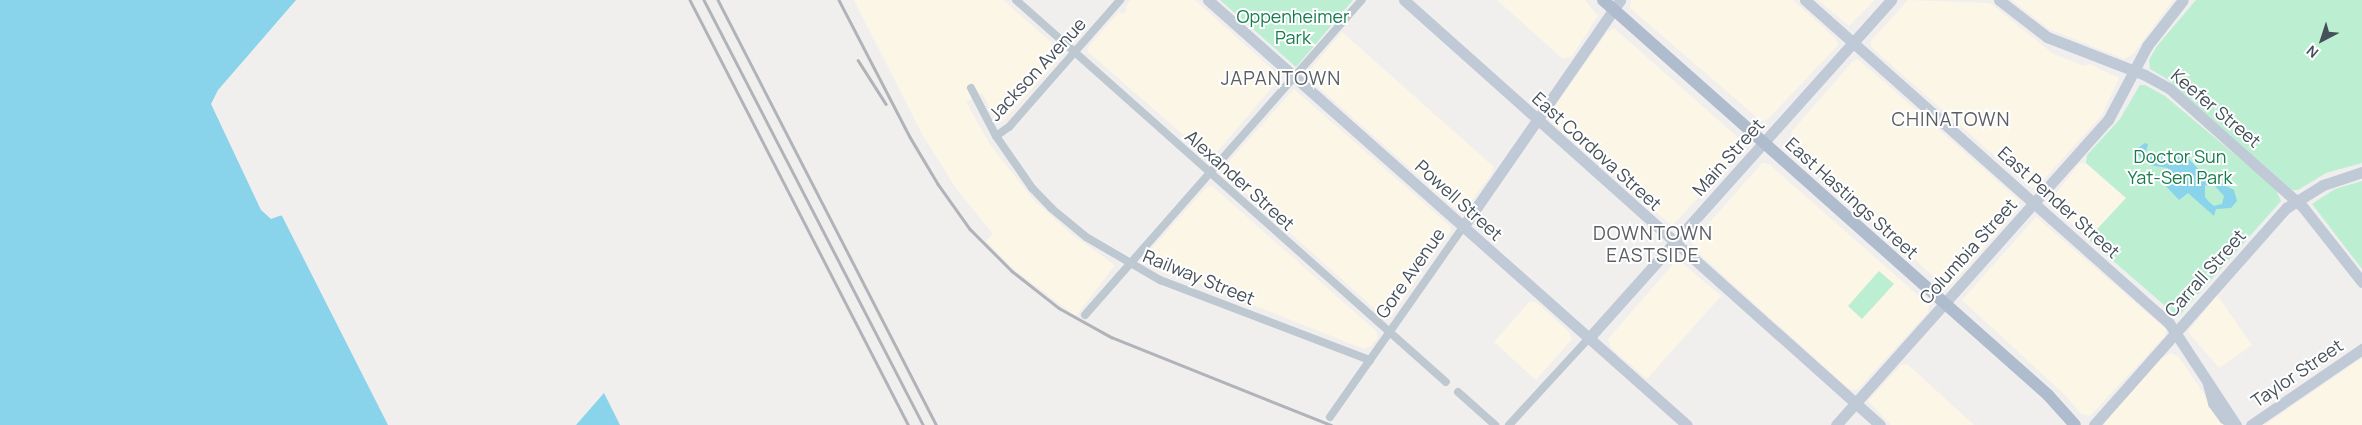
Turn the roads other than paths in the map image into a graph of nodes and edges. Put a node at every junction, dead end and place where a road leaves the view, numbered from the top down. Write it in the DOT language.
graph roads {
  1 [pos="1016,0"];
  2 [pos="1120,0"];
  3 [pos="1208,0"];
  4 [pos="1362,0"];
  5 [pos="1404,0"];
  6 [pos="1603,0"];
  7 [pos="1806,0"];
  8 [pos="1892,0"];
  9 [pos="2000,0"];
  10 [pos="2183,0"];
  11 [pos="1616,4"];
  12 [pos="1854,43"];
  13 [pos="1074,52"];
  14 [pos="2133,71"];
  15 [pos="1295,77"];
  16 [pos="971,88"];
  17 [pos="1537,121"];
  18 [pos="996,136"];
  19 [pos="1764,143"];
  20 [pos="2362,172"];
  21 [pos="1210,173"];
  22 [pos="2035,202"];
  23 [pos="2296,202"];
  24 [pos="1463,227"];
  25 [pos="1674,243"];
  26 [pos="1129,264"];
  27 [pos="2362,282"];
  28 [pos="1944,303"];
  29 [pos="1085,315"];
  30 [pos="2176,332"];
  31 [pos="1389,333"];
  32 [pos="1588,339"];
  33 [pos="2362,349"];
  34 [pos="1370,360"];
  35 [pos="1446,382"];
  36 [pos="1458,392"];
  37 [pos="1856,403"];
  38 [pos="1330,417"];
  39 [pos="1495,425"];
  40 [pos="1509,425"];
  41 [pos="1686,425"];
  42 [pos="1836,425"];
  43 [pos="1880,425"];
  44 [pos="2075,425"];
  45 [pos="2094,425"];
  46 [pos="2235,425"];
  47 [pos="2251,425"];
  1 -- 13 [label="street, Alexander Street"];
  2 -- 13 [label="street, Jackson Avenue"];
  3 -- 15 [label="main road, Powell Street"];
  4 -- 15 [label="street"];
  5 -- 17 [label="main road, East Cordova Street"];
  6 -- 11 [label="main road, East Hastings Street"];
  7 -- 12 [label="main road, East Pender Street"];
  8 -- 12 [label="main road, Main Street"];
  9 -- 14 [label="main road, Keefer Street"];
  10 -- 14 [label="main road, Columbia Street"];
  11 -- 17 [label="main road, Gore Avenue"];
  11 -- 19 [label="main road, East Hastings Street"];
  12 -- 19 [label="main road, Main Street"];
  12 -- 22 [label="main road, East Pender Street"];
  13 -- 18 [label="street, Jackson Avenue"];
  13 -- 21 [label="street, Alexander Street"];
  14 -- 22 [label="main road, Columbia Street"];
  14 -- 23 [label="main road, Keefer Street"];
  15 -- 21 [label="street"];
  15 -- 24 [label="main road, Powell Street"];
  16 -- 18 [label="street, Railway Street"];
  17 -- 24 [label="main road, Gore Avenue"];
  17 -- 25 [label="main road, East Cordova Street"];
  18 -- 26 [label="street, Railway Street"];
  19 -- 25 [label="main road, Main Street"];
  19 -- 28 [label="main road, East Hastings Street"];
  20 -- 23 [label="main road, Carrall Street"];
  21 -- 26 [label="street"];
  21 -- 31 [label="street, Alexander Street"];
  22 -- 28 [label="main road, Columbia Street"];
  22 -- 30 [label="main road, East Pender Street"];
  23 -- 27 [label="main road, Keefer Street"];
  23 -- 30 [label="main road, Carrall Street"];
  24 -- 31 [label="street, Gore Avenue"];
  24 -- 32 [label="main road, Powell Street"];
  25 -- 32 [label="main road, Main Street"];
  25 -- 37 [label="main road, East Cordova Street"];
  26 -- 29 [label="street"];
  26 -- 34 [label="street, Railway Street"];
  28 -- 37 [label="main road, Columbia Street"];
  28 -- 44 [label="main road, East Hastings Street"];
  30 -- 45 [label="main road, Carrall Street"];
  30 -- 46 [label="main road, East Pender Street"];
  31 -- 34 [label="street, Gore Avenue"];
  31 -- 35 [label="street, Alexander Street"];
  32 -- 40 [label="street, Main Street"];
  32 -- 41 [label="main road, Powell Street"];
  33 -- 47 [label="main road, Taylor Street"];
  34 -- 38 [label="street, Gore Avenue"];
  36 -- 39 [label="street"];
  37 -- 42 [label="main road, Columbia Street"];
  37 -- 43 [label="main road, East Cordova Street"];
}
